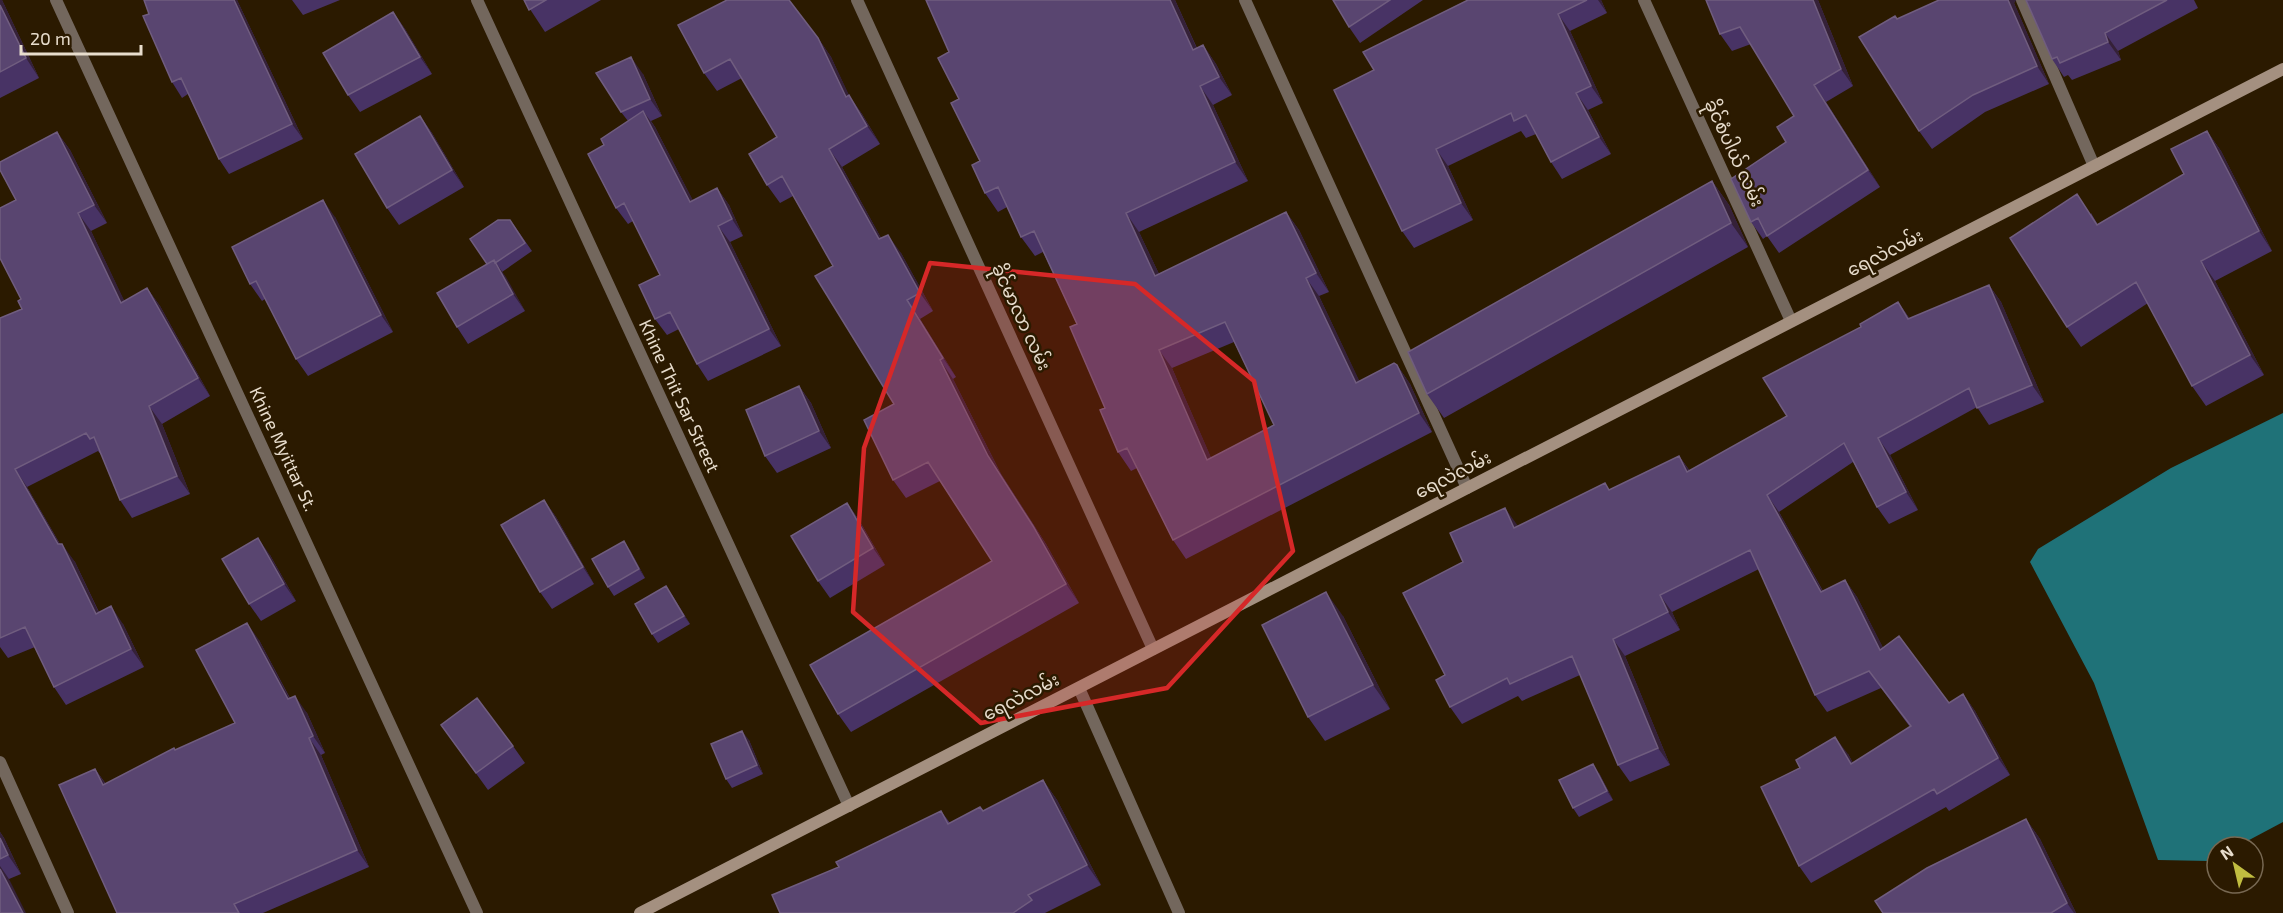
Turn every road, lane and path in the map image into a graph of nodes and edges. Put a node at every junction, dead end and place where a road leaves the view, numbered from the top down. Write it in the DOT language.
graph roads {
  1 [pos="56,0"];
  2 [pos="477,0"];
  3 [pos="856,0"];
  4 [pos="1245,0"];
  5 [pos="1644,0"];
  6 [pos="2022,0"];
  7 [pos="2283,69"];
  8 [pos="2094,166"];
  9 [pos="1791,321"];
  10 [pos="1467,488"];
  11 [pos="1153,649"];
  12 [pos="1079,688"];
  13 [pos="0,762"];
  14 [pos="849,806"];
  15 [pos="68,913"];
  16 [pos="477,913"];
  17 [pos="640,913"];
  18 [pos="1179,913"];
  1 -- 16 [label="street, Khine Myittar St."];
  2 -- 14 [label="street, Khine Thit Sar Street"];
  3 -- 11 [label="street, ခိုင်မာလာ လမ်း"];
  4 -- 10 [label="street"];
  5 -- 9 [label="street, ခိုင်စံပါယ် လမ်း"];
  6 -- 8 [label="street"];
  7 -- 8 [label="main road, ရေလဲလမ်း"];
  8 -- 9 [label="main road, ရေလဲလမ်း"];
  9 -- 10 [label="main road, ရေလဲလမ်း"];
  10 -- 11 [label="main road, ရေလဲလမ်း"];
  11 -- 12 [label="main road, ရေလဲလမ်း"];
  12 -- 14 [label="main road, ရေလဲလမ်း"];
  12 -- 18 [label="street"];
  13 -- 15 [label="street"];
  14 -- 17 [label="main road, ရေလဲလမ်း"];
}
